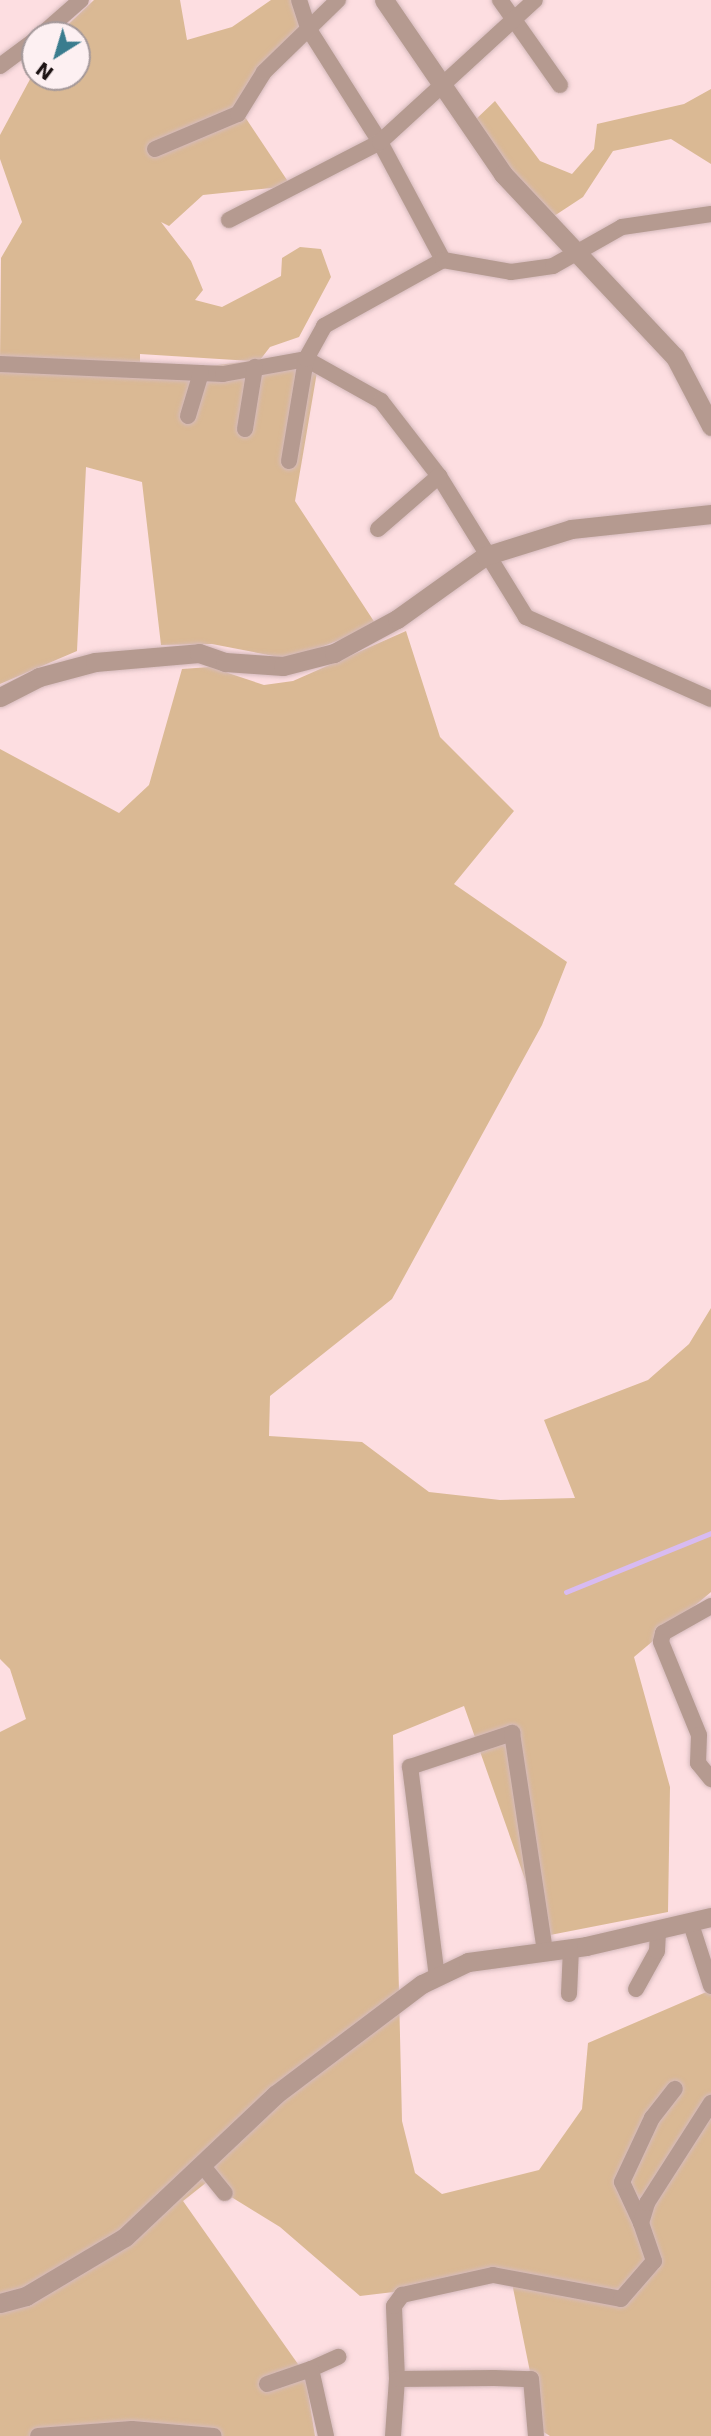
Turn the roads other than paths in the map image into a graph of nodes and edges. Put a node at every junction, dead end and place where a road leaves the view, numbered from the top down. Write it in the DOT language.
graph roads {
  1 [pos="81,0"];
  2 [pos="299,0"];
  3 [pos="338,0"];
  4 [pos="384,0"];
  5 [pos="499,0"];
  6 [pos="535,0"];
  7 [pos="513,16"];
  8 [pos="57,21"];
  9 [pos="308,28"];
  10 [pos="21,50"];
  11 [pos="0,66"];
  12 [pos="560,85"];
  13 [pos="440,88"];
  14 [pos="380,142"];
  15 [pos="155,149"];
  16 [pos="711,214"];
  17 [pos="229,220"];
  18 [pos="575,256"];
  19 [pos="443,260"];
  20 [pos="306,359"];
  21 [pos="0,364"];
  22 [pos="255,367"];
  23 [pos="201,373"];
  24 [pos="188,416"];
  25 [pos="711,426"];
  26 [pos="245,429"];
  27 [pos="289,461"];
  28 [pos="439,476"];
  29 [pos="711,514"];
  30 [pos="378,529"];
  31 [pos="485,556"];
  32 [pos="0,697"];
  33 [pos="711,699"];
  34 [pos="711,1606"];
  35 [pos="711,1752"];
  36 [pos="698,1763"];
  37 [pos="711,1779"];
  38 [pos="711,1917"];
  39 [pos="691,1924"];
  40 [pos="658,1931"];
  41 [pos="571,1948"];
  42 [pos="545,1951"];
  43 [pos="437,1977"];
  44 [pos="711,1986"];
  45 [pos="636,1989"];
  46 [pos="569,1994"];
  47 [pos="675,2089"];
  48 [pos="711,2104"];
  49 [pos="202,2165"];
  50 [pos="225,2193"];
  51 [pos="641,2222"];
  52 [pos="0,2302"];
  53 [pos="338,2357"];
  54 [pos="311,2369"];
  55 [pos="397,2379"];
  56 [pos="267,2384"];
  57 [pos="38,2436"];
  58 [pos="214,2436"];
  59 [pos="326,2436"];
  60 [pos="393,2436"];
  61 [pos="536,2436"];
  1 -- 8 [label="street"];
  2 -- 9 [label="street"];
  3 -- 9 [label="street"];
  4 -- 13 [label="street"];
  5 -- 7 [label="street"];
  6 -- 7 [label="street"];
  7 -- 12 [label="street"];
  7 -- 13 [label="street"];
  9 -- 14 [label="street"];
  9 -- 15 [label="street"];
  10 -- 11 [label="street"];
  13 -- 14 [label="street"];
  13 -- 18 [label="street"];
  14 -- 17 [label="street"];
  14 -- 19 [label="street"];
  16 -- 18 [label="street"];
  18 -- 19 [label="street"];
  18 -- 25 [label="street"];
  19 -- 20 [label="street"];
  20 -- 22 [label="street"];
  20 -- 27 [label="street"];
  20 -- 28 [label="street"];
  21 -- 23 [label="street"];
  22 -- 23 [label="street"];
  22 -- 26 [label="street"];
  23 -- 24 [label="street"];
  28 -- 30 [label="street"];
  28 -- 31 [label="street"];
  29 -- 31 [label="street"];
  31 -- 32 [label="street"];
  31 -- 33 [label="street"];
  34 -- 36 [label="street"];
  35 -- 36 [label="street"];
  36 -- 37 [label="street"];
  38 -- 39 [label="street"];
  39 -- 40 [label="street"];
  39 -- 44 [label="street"];
  40 -- 41 [label="street"];
  40 -- 45 [label="street"];
  41 -- 42 [label="street"];
  41 -- 46 [label="street"];
  42 -- 43 [label="street"];
  42 -- 43 [label="street"];
  43 -- 49 [label="street"];
  47 -- 51 [label="street"];
  48 -- 51 [label="street"];
  49 -- 50 [label="street"];
  49 -- 52 [label="street"];
  51 -- 55 [label="street"];
  53 -- 54 [label="street"];
  54 -- 56 [label="street"];
  54 -- 59 [label="street"];
  55 -- 60 [label="street"];
  55 -- 61 [label="street"];
  57 -- 58 [label="street"];
}
